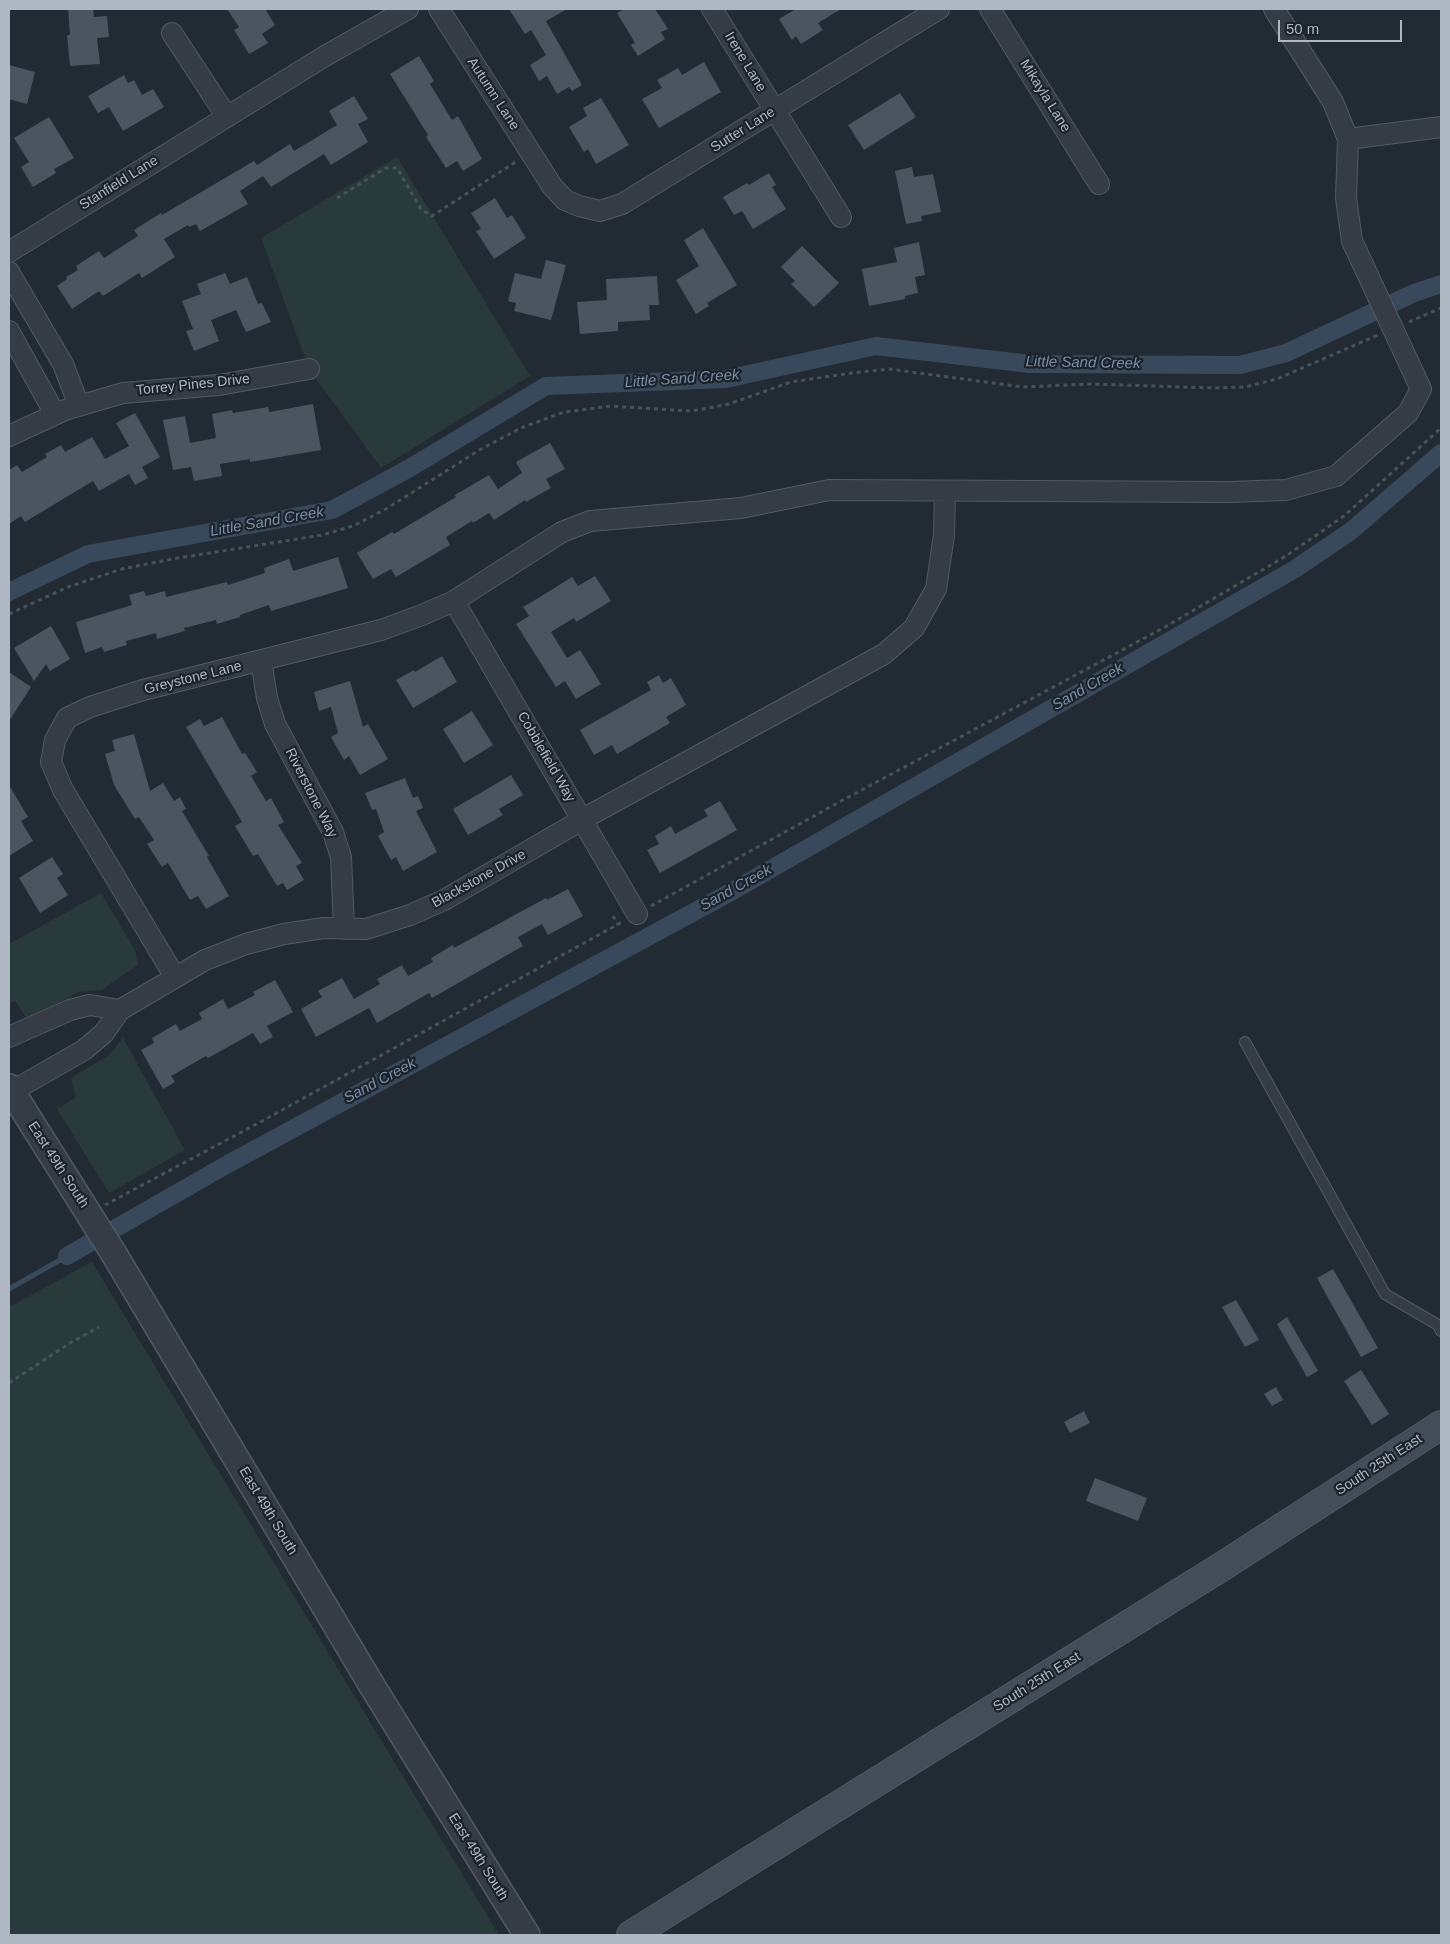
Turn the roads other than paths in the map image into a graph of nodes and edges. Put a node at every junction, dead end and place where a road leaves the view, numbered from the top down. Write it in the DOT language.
graph roads {
  1 [pos="408,9"];
  2 [pos="439,9"];
  3 [pos="712,9"];
  4 [pos="939,9"];
  5 [pos="990,9"];
  6 [pos="1274,9"];
  7 [pos="172,33"];
  8 [pos="774,110"];
  9 [pos="227,117"];
  10 [pos="1441,127"];
  11 [pos="1348,139"];
  12 [pos="547,178"];
  13 [pos="1099,184"];
  14 [pos="841,217"];
  15 [pos="10,248"];
  16 [pos="9,272"];
  17 [pos="9,331"];
  18 [pos="57,354"];
  19 [pos="31,369"];
  20 [pos="309,369"];
  21 [pos="79,406"];
  22 [pos="55,414"];
  23 [pos="9,436"];
  24 [pos="945,492"];
  25 [pos="454,601"];
  26 [pos="261,660"];
  27 [pos="582,820"];
  28 [pos="637,914"];
  29 [pos="344,929"];
  30 [pos="175,978"];
  31 [pos="120,1010"];
  32 [pos="9,1037"];
  33 [pos="1245,1042"];
  34 [pos="10,1091"];
  35 [pos="1441,1331"];
  36 [pos="1441,1425"];
  37 [pos="527,1935"];
  38 [pos="632,1935"];
  1 -- 9 [label="street, Stanfield Lane"];
  2 -- 12 [label="street, Autumn Lane"];
  3 -- 8 [label="street, Irene Lane"];
  4 -- 8 [label="street, Sutter Lane"];
  5 -- 13 [label="street, Mikayla Lane"];
  6 -- 11 [label="street"];
  7 -- 9 [label="street"];
  8 -- 12 [label="street, Sutter Lane"];
  8 -- 14 [label="street, Irene Lane"];
  9 -- 15 [label="street, Stanfield Lane"];
  10 -- 11 [label="street"];
  11 -- 24 [label="street, Greystone Lane"];
  16 -- 18 [label="street"];
  17 -- 19 [label="street"];
  18 -- 19 [label="street"];
  18 -- 21 [label="street"];
  19 -- 22 [label="street"];
  20 -- 21 [label="street, Torrey Pines Drive"];
  21 -- 22 [label="street, Torrey Pines Drive"];
  22 -- 23 [label="street, Torrey Pines Drive"];
  24 -- 25 [label="street, Greystone Lane"];
  24 -- 27 [label="street, Blackstone Drive"];
  25 -- 26 [label="street, Greystone Lane"];
  25 -- 27 [label="street, Cobblefield Way"];
  26 -- 29 [label="street, Riverstone Way"];
  26 -- 30 [label="street, Greystone Lane"];
  27 -- 28 [label="street, Cobblefield Way"];
  27 -- 29 [label="street, Blackstone Drive"];
  29 -- 30 [label="street, Blackstone Drive"];
  30 -- 31 [label="street, Blackstone Drive"];
  31 -- 32 [label="street"];
  31 -- 34 [label="street, Blackstone Drive"];
  33 -- 35 [label="lane"];
  34 -- 37 [label="street, East 49th South"];
  36 -- 38 [label="main road, South 25th East"];
}
